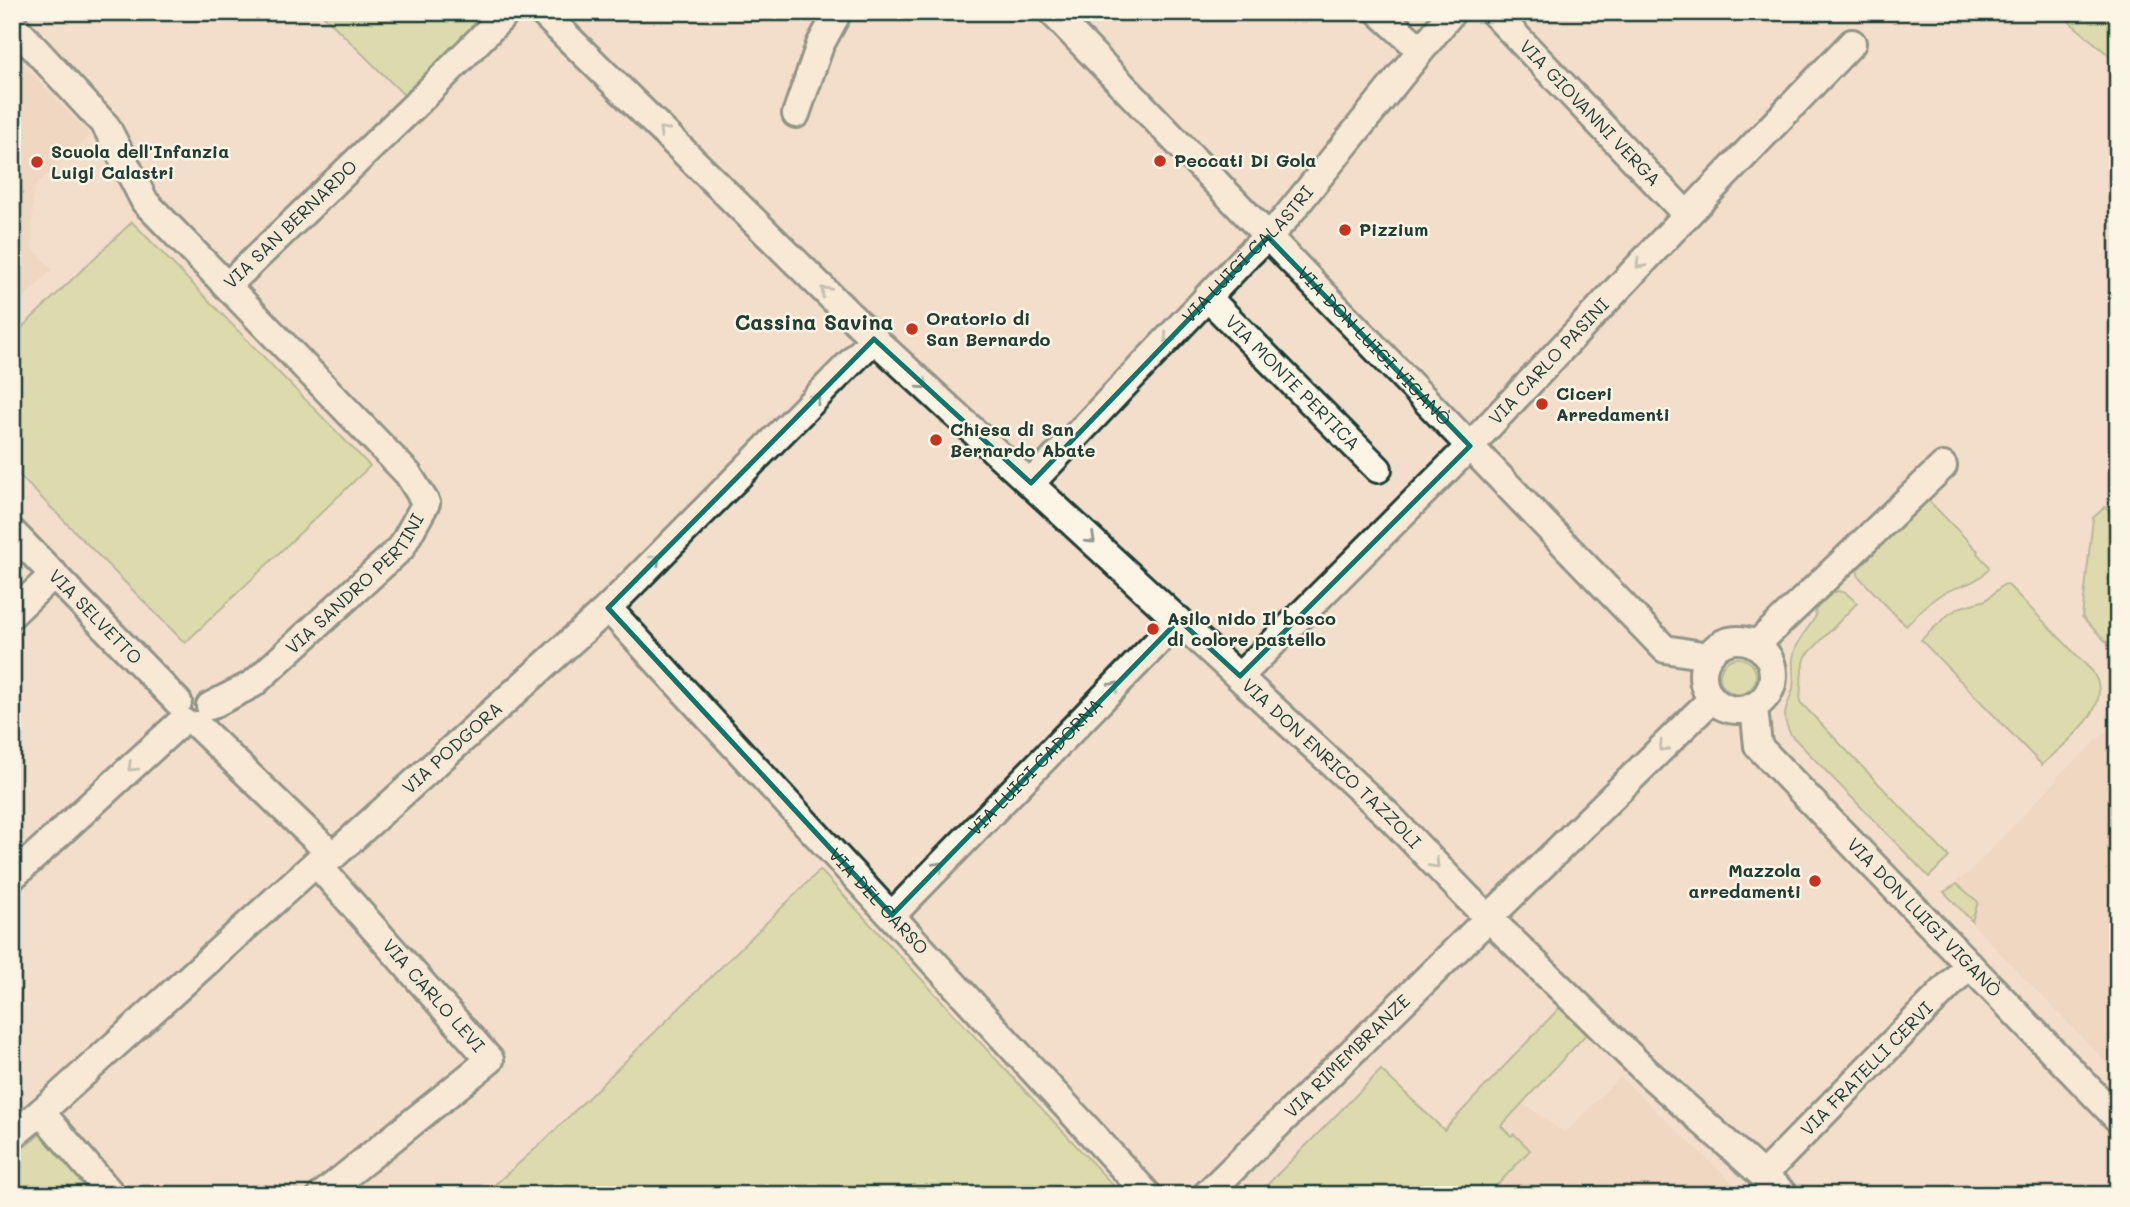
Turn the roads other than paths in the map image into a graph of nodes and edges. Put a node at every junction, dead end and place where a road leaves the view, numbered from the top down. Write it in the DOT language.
graph roads {
  1 [pos="507,12"];
  2 [pos="542,12"];
  3 [pos="838,12"];
  4 [pos="1052,12"];
  5 [pos="1379,12"];
  6 [pos="1452,12"];
  7 [pos="1493,12"];
  8 [pos="12,24"];
  9 [pos="1852,43"];
  10 [pos="1420,49"];
  11 [pos="796,114"];
  12 [pos="1687,215"];
  13 [pos="1268,237"];
  14 [pos="228,286"];
  15 [pos="1207,297"];
  16 [pos="874,339"];
  17 [pos="1469,446"];
  18 [pos="1943,466"];
  19 [pos="1377,469"];
  20 [pos="1031,483"];
  21 [pos="12,532"];
  22 [pos="54,575"];
  23 [pos="608,608"];
  24 [pos="12,614"];
  25 [pos="1179,620"];
  26 [pos="1756,645"];
  27 [pos="1708,656"];
  28 [pos="1240,676"];
  29 [pos="1712,699"];
  30 [pos="1754,707"];
  31 [pos="192,713"];
  32 [pos="325,859"];
  33 [pos="12,877"];
  34 [pos="892,915"];
  35 [pos="1488,918"];
  36 [pos="1969,965"];
  37 [pos="2118,1119"];
  38 [pos="22,1123"];
  39 [pos="1764,1174"];
  40 [pos="112,1195"];
  41 [pos="322,1195"];
  42 [pos="1148,1195"];
  43 [pos="1206,1195"];
  44 [pos="1785,1195"];
  1 -- 14 [label="street, VIA SAN BERNARDO"];
  16 -- 2 [label="street, one-way"];
  3 -- 11 [label="street"];
  4 -- 13 [label="street, VIA DON LUIGI VIGANÒ"];
  5 -- 10 [label="street"];
  6 -- 10 [label="street, VIA LUIGI CALASTRI"];
  7 -- 12 [label="street, VIA GIOVANNI VERGA"];
  8 -- 14 [label="street, VIA SAN BERNARDO"];
  9 -- 12 [label="street, VIA CARLO PASINI"];
  10 -- 13 [label="street, VIA LUIGI CALASTRI"];
  12 -- 17 [label="street, VIA CARLO PASINI, one-way"];
  13 -- 15 [label="street, VIA LUIGI CALASTRI"];
  13 -- 17 [label="street, VIA DON LUIGI VIGANÒ"];
  14 -- 31 [label="street, VIA SANDRO PERTINI"];
  15 -- 19 [label="street, VIA MONTE PERTICA"];
  15 -- 20 [label="street, VIA LUIGI CALASTRI, one-way"];
  16 -- 20 [label="street, VIA DON ENRICO TAZZOLI, one-way"];
  23 -- 16 [label="street, VIA PODGORA, one-way"];
  17 -- 27 [label="street, VIA DON LUIGI VIGANÒ"];
  17 -- 28 [label="street, VIA CARLO PASINI"];
  18 -- 26 [label="street"];
  20 -- 25 [label="street, VIA DON ENRICO TAZZOLI, one-way"];
  21 -- 22 [label="street, VIA SELVETTO"];
  22 -- 24 [label="street"];
  22 -- 31 [label="street, VIA SELVETTO"];
  23 -- 32 [label="street, VIA PODGORA"];
  23 -- 34 [label="street, VIA DEL CARSO"];
  25 -- 28 [label="street, VIA DON ENRICO TAZZOLI"];
  34 -- 25 [label="street, VIA LUIGI CADORNA, one-way"];
  26 -- 27 [label="street"];
  26 -- 30 [label="street"];
  27 -- 29 [label="street"];
  28 -- 35 [label="street, VIA DON ENRICO TAZZOLI, one-way"];
  29 -- 30 [label="street"];
  29 -- 35 [label="street, VIA RIMEMBRANZE, one-way"];
  30 -- 36 [label="street, VIA DON LUIGI VIGANÒ"];
  31 -- 32 [label="street, VIA SELVETTO"];
  31 -- 33 [label="street, one-way"];
  32 -- 38 [label="street, VIA PODGORA"];
  32 -- 41 [label="street, VIA CARLO LEVI"];
  34 -- 42 [label="street, VIA DEL CARSO"];
  35 -- 39 [label="street, VIA DON ENRICO TAZZOLI"];
  35 -- 43 [label="street, VIA RIMEMBRANZE"];
  36 -- 37 [label="street, VIA DON LUIGI VIGANÒ"];
  36 -- 39 [label="street, VIA FRATELLI CERVI"];
  38 -- 40 [label="street"];
  39 -- 44 [label="street, VIA DON ENRICO TAZZOLI"];
}
